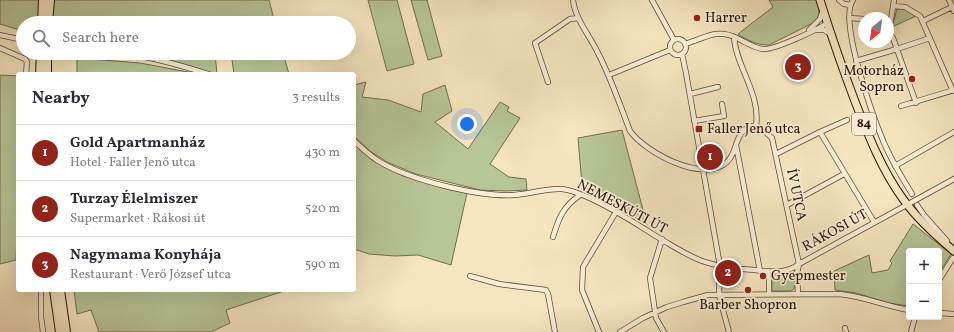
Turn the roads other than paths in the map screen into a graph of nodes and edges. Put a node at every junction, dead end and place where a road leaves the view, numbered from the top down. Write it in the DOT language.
graph roads {
  1 [pos="43,0"];
  2 [pos="50,0"];
  3 [pos="573,0"];
  4 [pos="652,0"];
  5 [pos="820,0"];
  6 [pos="840,0"];
  7 [pos="853,0"];
  8 [pos="894,0"];
  9 [pos="949,0"];
  10 [pos="850,5"];
  11 [pos="893,6"];
  12 [pos="823,9"];
  13 [pos="953,9"];
  14 [pos="892,12"];
  15 [pos="42,16"];
  16 [pos="49,16"];
  17 [pos="578,18"];
  18 [pos="849,18"];
  19 [pos="858,19"];
  20 [pos="924,21"];
  21 [pos="817,23"];
  22 [pos="828,23"];
  23 [pos="805,34"];
  24 [pos="831,34"];
  25 [pos="0,35"];
  26 [pos="734,37"];
  27 [pos="16,38"];
  28 [pos="930,38"];
  29 [pos="674,40"];
  30 [pos="894,41"];
  31 [pos="685,44"];
  32 [pos="0,48"];
  33 [pos="670,50"];
  34 [pos="897,50"];
  35 [pos="682,54"];
  36 [pos="16,55"];
  37 [pos="26,60"];
  38 [pos="41,60"];
  39 [pos="47,60"];
  40 [pos="158,60"];
  41 [pos="856,61"];
  42 [pos="26,72"];
  43 [pos="40,72"];
  44 [pos="47,72"];
  45 [pos="202,72"];
  46 [pos="609,75"];
  47 [pos="548,82"];
  48 [pos="718,87"];
  49 [pos="953,90"];
  50 [pos="690,94"];
  51 [pos="916,103"];
  52 [pos="722,104"];
  53 [pos="901,106"];
  54 [pos="847,120"];
  55 [pos="694,121"];
  56 [pos="756,126"];
  57 [pos="820,132"];
  58 [pos="954,132"];
  59 [pos="356,143"];
  60 [pos="736,145"];
  61 [pos="776,154"];
  62 [pos="895,166"];
  63 [pos="702,170"];
  64 [pos="844,174"];
  65 [pos="954,179"];
  66 [pos="912,194"];
  67 [pos="580,195"];
  68 [pos="907,204"];
  69 [pos="917,205"];
  70 [pos="787,206"];
  71 [pos="616,212"];
  72 [pos="874,222"];
  73 [pos="553,237"];
  74 [pos="662,239"];
  75 [pos="954,248"];
  76 [pos="954,254"];
  77 [pos="799,264"];
  78 [pos="720,266"];
  79 [pos="760,271"];
  80 [pos="769,271"];
  81 [pos="942,275"];
  82 [pos="470,276"];
  83 [pos="41,292"];
  84 [pos="54,292"];
  85 [pos="60,292"];
  86 [pos="769,294"];
  87 [pos="798,294"];
  88 [pos="719,295"];
  89 [pos="906,309"];
  90 [pos="654,313"];
  91 [pos="942,313"];
  92 [pos="954,314"];
  93 [pos="914,320"];
  94 [pos="43,332"];
  95 [pos="60,332"];
  96 [pos="66,332"];
  97 [pos="555,332"];
  98 [pos="599,332"];
  99 [pos="620,332"];
  100 [pos="664,332"];
  101 [pos="729,332"];
  102 [pos="911,332"];
  1 -- 15 [label="highway"];
  2 -- 16 [label="highway"];
  3 -- 17 [label="street"];
  4 -- 29 [label="street"];
  5 -- 12 [label="main road, 84"];
  6 -- 10 [label="street"];
  7 -- 10 [label="street"];
  8 -- 11 [label="street"];
  9 -- 13 [label="street"];
  10 -- 18 [label="street"];
  11 -- 14 [label="street"];
  11 -- 20 [label="street"];
  12 -- 21 [label="street"];
  12 -- 22 [label="main road, 84"];
  13 -- 20 [label="street"];
  17 -- 46 [label="street"];
  17 -- 47 [label="street"];
  18 -- 19 [label="street"];
  18 -- 41 [label="street"];
  20 -- 28 [label="street"];
  21 -- 22 [label="street"];
  21 -- 23 [label="street"];
  22 -- 23 [label="street"];
  22 -- 24 [label="main road, 84"];
  23 -- 24 [label="street"];
  23 -- 26 [label="street"];
  24 -- 68 [label="main road, 84"];
  25 -- 27 [label="street"];
  26 -- 31 [label="street"];
  26 -- 56 [label="street"];
  28 -- 34 [label="street"];
  28 -- 49 [label="street"];
  29 -- 31 [label="street"];
  29 -- 33 [label="street"];
  30 -- 34 [label="street"];
  31 -- 35 [label="street"];
  32 -- 36 [label="street"];
  33 -- 35 [label="street"];
  33 -- 46 [label="street"];
  34 -- 41 [label="street"];
  34 -- 51 [label="street"];
  35 -- 50 [label="street"];
  37 -- 42 [label="street"];
  38 -- 43 [label="highway"];
  39 -- 44 [label="highway"];
  40 -- 45 [label="street"];
  41 -- 62 [label="street"];
  46 -- 63 [label="street"];
  48 -- 50 [label="street"];
  49 -- 51 [label="street"];
  50 -- 55 [label="street"];
  51 -- 53 [label="street"];
  52 -- 55 [label="street"];
  54 -- 57 [label="street, ÍV UTCA"];
  55 -- 63 [label="street"];
  56 -- 60 [label="street"];
  56 -- 61 [label="street, ÍV UTCA"];
  57 -- 61 [label="street, ÍV UTCA"];
  57 -- 64 [label="street"];
  58 -- 62 [label="street"];
  59 -- 67 [label="street, NEMESKÚTI ÚT"];
  60 -- 63 [label="street"];
  60 -- 79 [label="street"];
  61 -- 70 [label="street, ÍV UTCA"];
  62 -- 66 [label="street"];
  63 -- 78 [label="street"];
  64 -- 70 [label="street"];
  64 -- 72 [label="street"];
  65 -- 68 [label="street, RÁKOSI ÚT"];
  67 -- 71 [label="street, NEMESKÚTI ÚT"];
  67 -- 73 [label="street"];
  68 -- 72 [label="street, RÁKOSI ÚT"];
  68 -- 76 [label="main road, 84"];
  69 -- 75 [label="street"];
  70 -- 77 [label="street, ÍV UTCA"];
  71 -- 74 [label="street, NEMESKÚTI ÚT"];
  71 -- 98 [label="street"];
  72 -- 77 [label="street, RÁKOSI ÚT"];
  74 -- 78 [label="street, NEMESKÚTI ÚT"];
  74 -- 90 [label="street"];
  76 -- 81 [label="street"];
  77 -- 80 [label="street, RÁKOSI ÚT"];
  77 -- 87 [label="street, ÍV UTCA"];
  78 -- 79 [label="street, RÁKOSI ÚT"];
  78 -- 88 [label="street"];
  79 -- 80 [label="street, RÁKOSI ÚT"];
  80 -- 86 [label="street"];
  82 -- 97 [label="street"];
  83 -- 94 [label="street"];
  84 -- 95 [label="highway"];
  85 -- 96 [label="highway"];
  86 -- 87 [label="street"];
  86 -- 88 [label="street"];
  87 -- 89 [label="street"];
  88 -- 90 [label="street"];
  88 -- 101 [label="street"];
  90 -- 99 [label="street"];
  90 -- 100 [label="street"];
  91 -- 92 [label="street"];
  93 -- 102 [label="street"];
}
